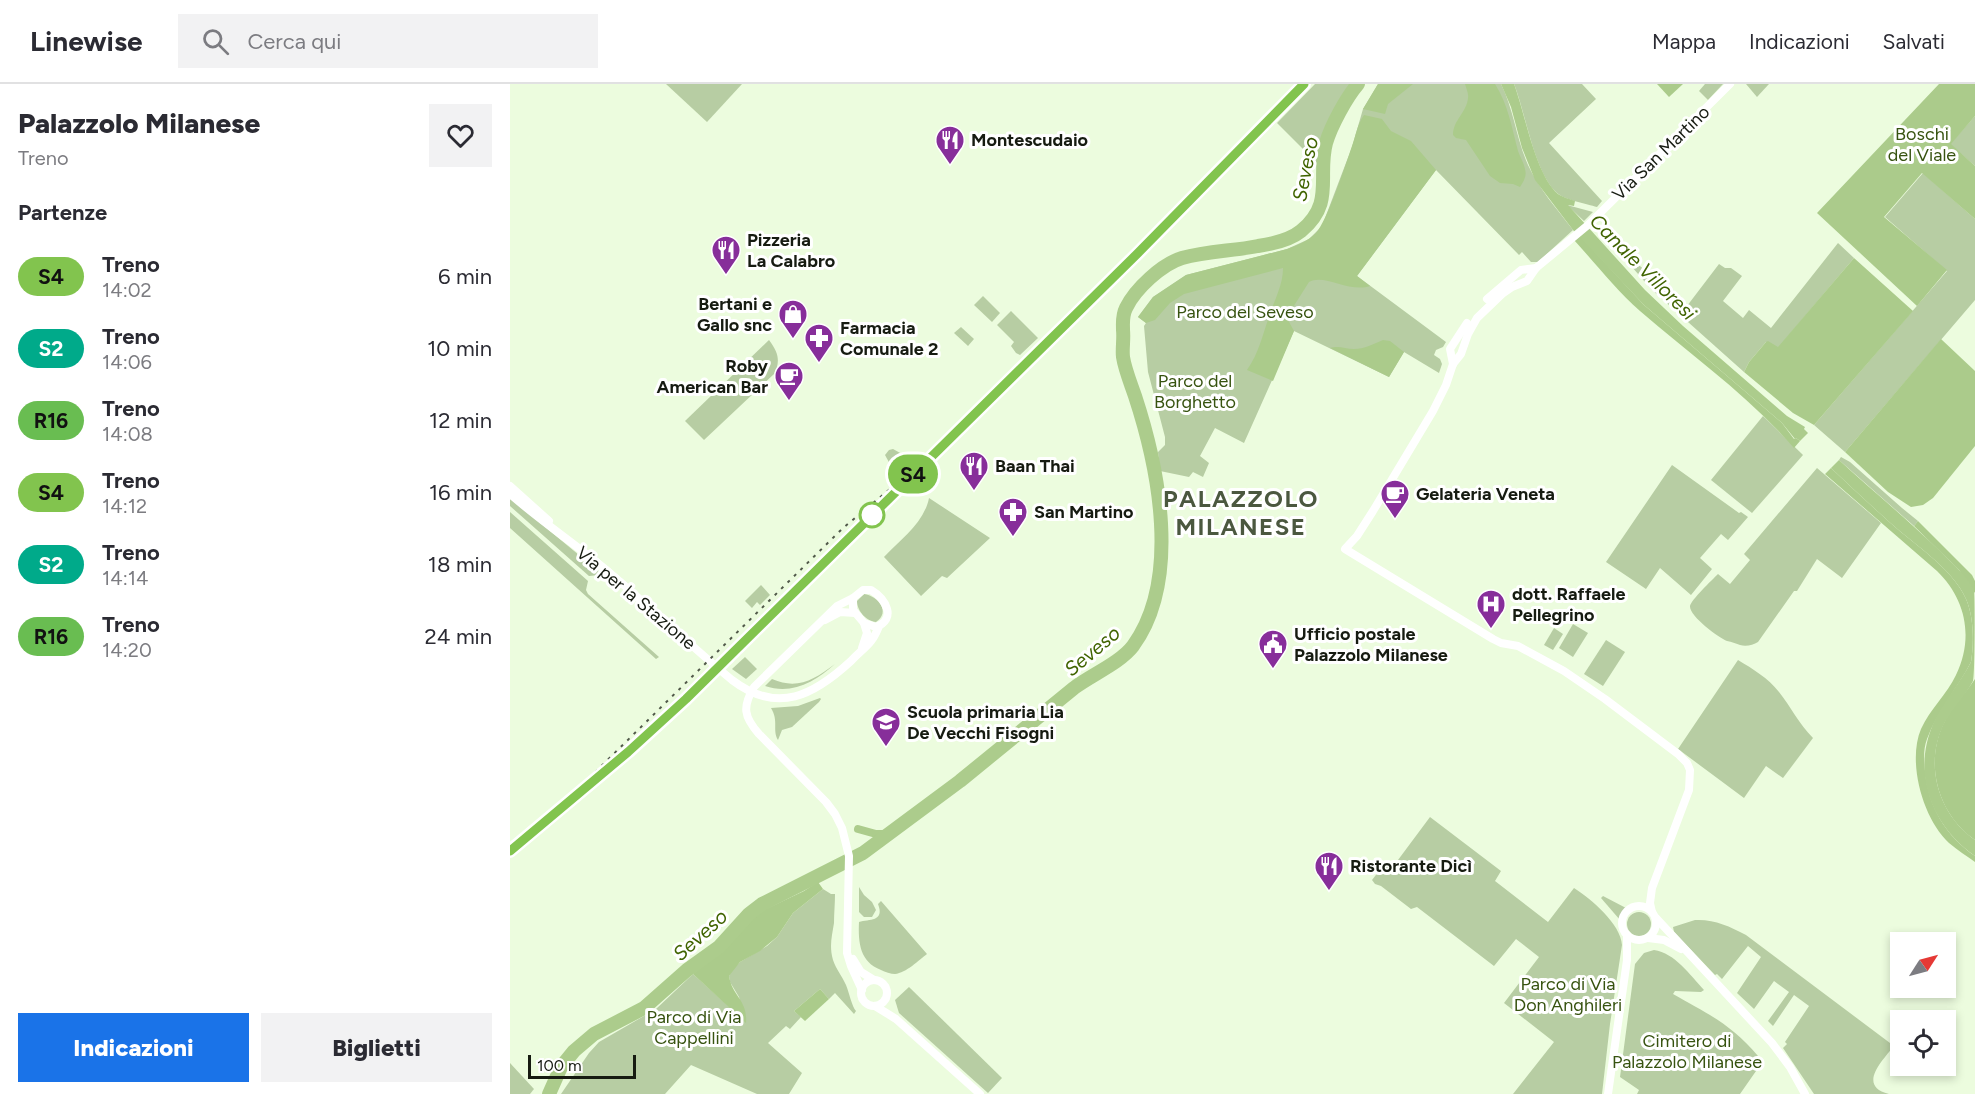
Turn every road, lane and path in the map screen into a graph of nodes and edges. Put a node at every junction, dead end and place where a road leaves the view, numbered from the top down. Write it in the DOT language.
graph roads {
  1 [pos="1730,84"];
  2 [pos="510,486"];
  3 [pos="510,494"];
  4 [pos="564,537"];
  5 [pos="853,598"];
  6 [pos="855,613"];
  7 [pos="819,623"];
  8 [pos="864,623"];
  9 [pos="879,626"];
  10 [pos="860,651"];
  11 [pos="1652,888"];
  12 [pos="1637,906"];
  13 [pos="1654,915"];
  14 [pos="1627,935"];
  15 [pos="1645,939"];
  16 [pos="847,944"];
  17 [pos="1692,957"];
  18 [pos="1627,960"];
  19 [pos="874,980"];
  20 [pos="862,990"];
  21 [pos="886,997"];
  22 [pos="875,1006"];
  23 [pos="896,1019"];
  24 [pos="980,1094"];
  25 [pos="1608,1094"];
  26 [pos="1805,1094"];
  1 -- 11 [label="street, Via San Martino"];
  2 -- 4 [label="street, Via per la Stazione"];
  3 -- 4 [label="street, Via per la Stazione"];
  4 -- 10 [label="street, Via per la Stazione"];
  5 -- 6 [label="street"];
  5 -- 7 [label="street"];
  5 -- 9 [label="street"];
  6 -- 7 [label="street"];
  6 -- 8 [label="street"];
  7 -- 16 [label="street"];
  8 -- 9 [label="street"];
  8 -- 10 [label="street"];
  9 -- 10 [label="street, Via per la Stazione"];
  11 -- 12 [label="street"];
  11 -- 13 [label="street"];
  12 -- 13 [label="street"];
  12 -- 14 [label="street"];
  13 -- 15 [label="street"];
  13 -- 17 [label="street"];
  14 -- 15 [label="street"];
  14 -- 18 [label="street"];
  15 -- 17 [label="street"];
  15 -- 18 [label="street"];
  16 -- 19 [label="street"];
  16 -- 20 [label="street"];
  17 -- 26 [label="street"];
  18 -- 25 [label="street"];
  19 -- 20 [label="street"];
  19 -- 21 [label="street"];
  20 -- 22 [label="street"];
  21 -- 22 [label="street"];
  21 -- 23 [label="street"];
  22 -- 23 [label="street"];
  23 -- 24 [label="street"];
}
